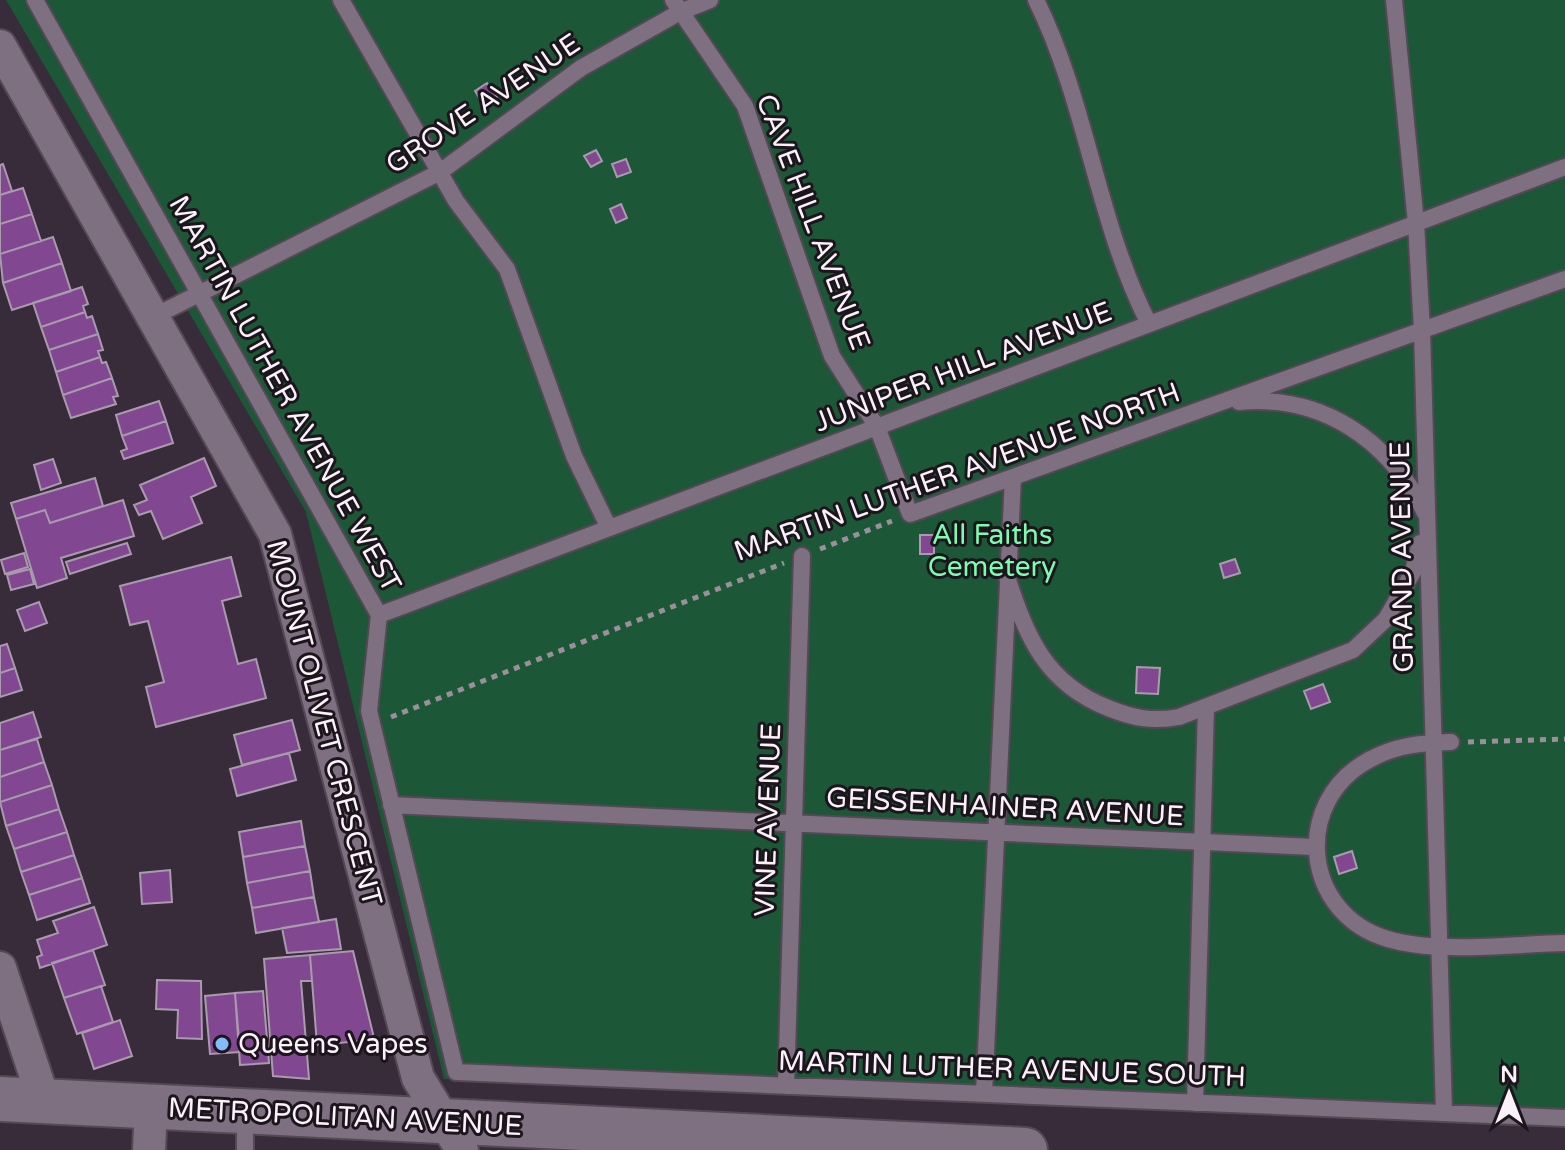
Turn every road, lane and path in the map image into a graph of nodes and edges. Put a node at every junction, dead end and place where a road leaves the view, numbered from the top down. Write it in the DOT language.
graph roads {
  1 [pos="35,0"];
  2 [pos="341,0"];
  3 [pos="710,0"];
  4 [pos="1036,0"];
  5 [pos="1394,0"];
  6 [pos="676,6"];
  7 [pos="0,46"];
  8 [pos="11,85"];
  9 [pos="1565,167"];
  10 [pos="440,172"];
  11 [pos="1416,223"];
  12 [pos="1565,279"];
  13 [pos="200,295"];
  14 [pos="153,317"];
  15 [pos="1149,324"];
  16 [pos="1422,330"];
  17 [pos="1217,404"];
  18 [pos="877,427"];
  19 [pos="1013,477"];
  20 [pos="910,514"];
  21 [pos="1427,516"];
  22 [pos="609,528"];
  23 [pos="802,556"];
  24 [pos="1007,577"];
  25 [pos="379,615"];
  26 [pos="1206,707"];
  27 [pos="372,724"];
  28 [pos="1565,739"];
  29 [pos="1451,742"];
  30 [pos="1433,743"];
  31 [pos="391,805"];
  32 [pos="795,823"];
  33 [pos="996,833"];
  34 [pos="1203,842"];
  35 [pos="1314,847"];
  36 [pos="1565,943"];
  37 [pos="1439,945"];
  38 [pos="0,968"];
  39 [pos="456,1072"];
  40 [pos="786,1086"];
  41 [pos="984,1094"];
  42 [pos="0,1099"];
  43 [pos="44,1101"];
  44 [pos="1195,1103"];
  45 [pos="151,1107"];
  46 [pos="1444,1113"];
  47 [pos="1565,1118"];
  48 [pos="245,1130"];
  49 [pos="455,1136"];
  50 [pos="789,1145"];
  51 [pos="904,1148"];
  52 [pos="149,1150"];
  53 [pos="1025,1150"];
  1 -- 13 [label="lane, MARTIN LUTHER AVENUE WEST"];
  2 -- 10 [label="lane"];
  3 -- 6 [label="lane, GROVE AVENUE"];
  4 -- 15 [label="lane"];
  5 -- 11 [label="lane, GRAND AVENUE"];
  6 -- 10 [label="lane, GROVE AVENUE"];
  6 -- 18 [label="lane, CAVE HILL AVENUE"];
  7 -- 8 [label="street, MOUNT OLIVET CRESCENT"];
  8 -- 14 [label="street, MOUNT OLIVET CRESCENT"];
  9 -- 11 [label="lane, JUNIPER HILL AVENUE"];
  10 -- 13 [label="lane, GROVE AVENUE"];
  10 -- 22 [label="lane"];
  11 -- 15 [label="lane, JUNIPER HILL AVENUE"];
  11 -- 16 [label="lane, GRAND AVENUE"];
  12 -- 16 [label="lane, MARTIN LUTHER AVENUE NORTH"];
  13 -- 14 [label="lane, GROVE AVENUE"];
  13 -- 25 [label="lane, MARTIN LUTHER AVENUE WEST"];
  14 -- 49 [label="street, MOUNT OLIVET CRESCENT"];
  15 -- 18 [label="lane, JUNIPER HILL AVENUE"];
  16 -- 17 [label="lane, MARTIN LUTHER AVENUE NORTH"];
  16 -- 21 [label="lane, GRAND AVENUE"];
  17 -- 19 [label="lane, MARTIN LUTHER AVENUE NORTH"];
  17 -- 21 [label="lane"];
  18 -- 20 [label="lane, CAVE HILL AVENUE"];
  18 -- 22 [label="lane, JUNIPER HILL AVENUE"];
  19 -- 20 [label="lane, MARTIN LUTHER AVENUE NORTH"];
  19 -- 24 [label="lane"];
  20 -- 23 [label="path, MARTIN LUTHER AVENUE NORTH"];
  21 -- 26 [label="lane"];
  21 -- 30 [label="lane, GRAND AVENUE"];
  22 -- 25 [label="lane, JUNIPER HILL AVENUE"];
  23 -- 27 [label="path, MARTIN LUTHER AVENUE NORTH"];
  23 -- 32 [label="lane, VINE AVENUE"];
  24 -- 26 [label="lane"];
  24 -- 33 [label="lane"];
  25 -- 27 [label="lane, MARTIN LUTHER AVENUE WEST"];
  26 -- 34 [label="lane"];
  27 -- 31 [label="lane, MARTIN LUTHER AVENUE WEST"];
  28 -- 29 [label="path"];
  29 -- 30 [label="lane"];
  30 -- 35 [label="lane"];
  30 -- 37 [label="lane, GRAND AVENUE"];
  31 -- 32 [label="lane, GEISSENHAINER AVENUE"];
  31 -- 39 [label="lane, MARTIN LUTHER AVENUE WEST"];
  32 -- 33 [label="lane, GEISSENHAINER AVENUE"];
  32 -- 40 [label="lane, VINE AVENUE"];
  33 -- 34 [label="lane, GEISSENHAINER AVENUE"];
  33 -- 41 [label="lane"];
  34 -- 35 [label="lane, GEISSENHAINER AVENUE"];
  34 -- 44 [label="lane"];
  35 -- 37 [label="lane"];
  36 -- 37 [label="lane"];
  37 -- 46 [label="lane, GRAND AVENUE"];
  38 -- 43 [label="street"];
  39 -- 40 [label="lane, MARTIN LUTHER AVENUE SOUTH"];
  40 -- 41 [label="lane, MARTIN LUTHER AVENUE SOUTH"];
  41 -- 44 [label="lane, MARTIN LUTHER AVENUE SOUTH"];
  42 -- 43 [label="main road, METROPOLITAN AVENUE"];
  43 -- 45 [label="main road, METROPOLITAN AVENUE"];
  44 -- 46 [label="lane, MARTIN LUTHER AVENUE SOUTH"];
  45 -- 48 [label="main road, METROPOLITAN AVENUE"];
  45 -- 52 [label="street"];
  46 -- 47 [label="lane, MARTIN LUTHER AVENUE SOUTH"];
  48 -- 49 [label="main road, METROPOLITAN AVENUE"];
  49 -- 50 [label="main road, METROPOLITAN AVENUE"];
  50 -- 51 [label="main road, METROPOLITAN AVENUE"];
  51 -- 53 [label="main road, METROPOLITAN AVENUE"];
}
